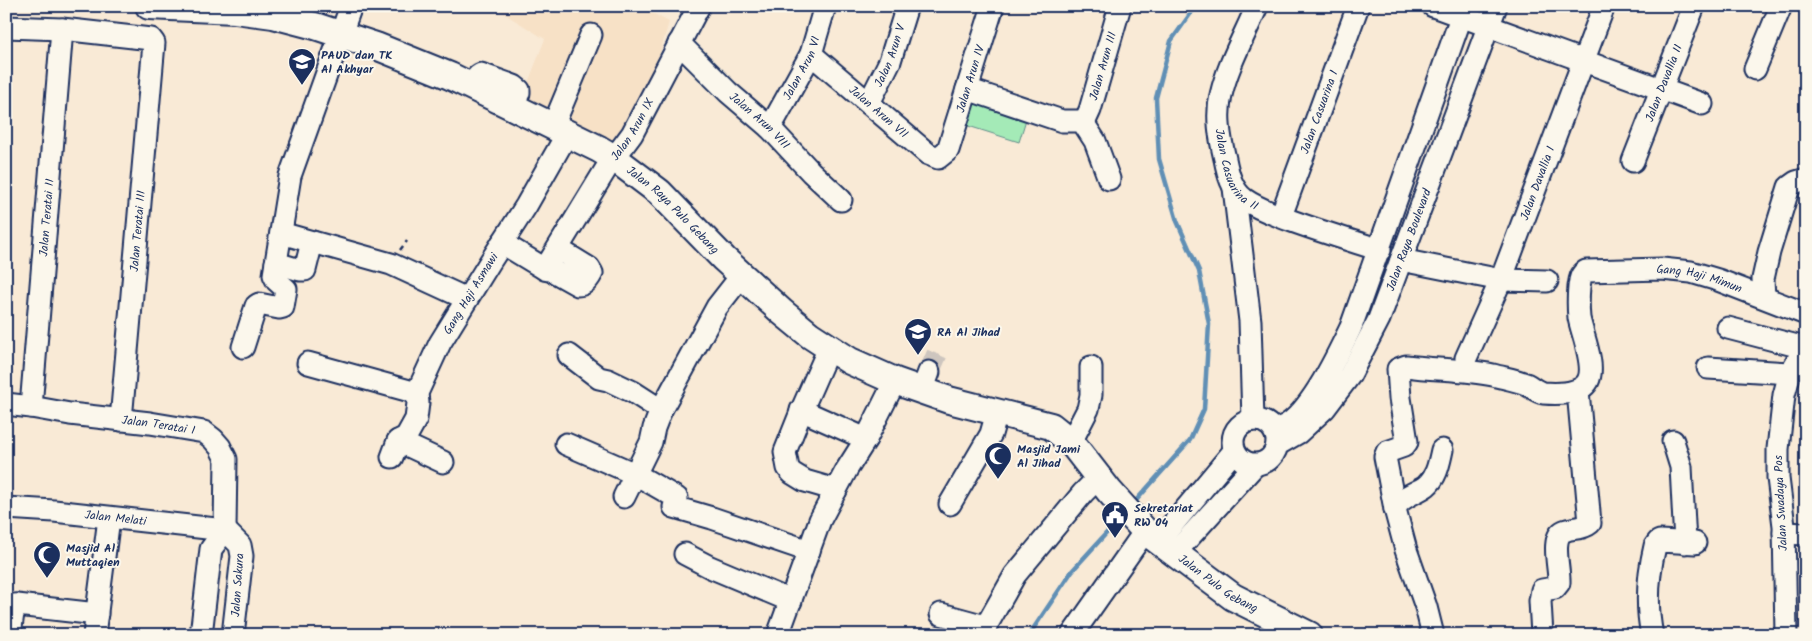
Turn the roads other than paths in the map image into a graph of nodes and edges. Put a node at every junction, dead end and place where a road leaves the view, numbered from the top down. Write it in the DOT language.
graph roads {
  1 [pos="151,6"];
  2 [pos="351,6"];
  3 [pos="699,6"];
  4 [pos="824,6"];
  5 [pos="907,6"];
  6 [pos="993,6"];
  7 [pos="1120,6"];
  8 [pos="1257,6"];
  9 [pos="1358,6"];
  10 [pos="1433,6"];
  11 [pos="1496,6"];
  12 [pos="1604,6"];
  13 [pos="1694,6"];
  14 [pos="1781,6"];
  15 [pos="1463,11"];
  16 [pos="294,13"];
  17 [pos="1488,26"];
  18 [pos="6,27"];
  19 [pos="62,29"];
  20 [pos="342,35"];
  21 [pos="591,35"];
  22 [pos="679,43"];
  23 [pos="811,54"];
  24 [pos="1583,61"];
  25 [pos="1755,69"];
  26 [pos="967,90"];
  27 [pos="1662,91"];
  28 [pos="868,103"];
  29 [pos="1702,104"];
  30 [pos="1082,122"];
  31 [pos="770,128"];
  32 [pos="559,130"];
  33 [pos="948,150"];
  34 [pos="614,158"];
  35 [pos="1633,161"];
  36 [pos="1109,179"];
  37 [pos="1806,179"];
  38 [pos="1234,188"];
  39 [pos="841,200"];
  40 [pos="1281,216"];
  41 [pos="282,233"];
  42 [pos="312,242"];
  43 [pos="502,243"];
  44 [pos="558,249"];
  45 [pos="1380,250"];
  46 [pos="1401,260"];
  47 [pos="276,263"];
  48 [pos="545,269"];
  49 [pos="742,275"];
  50 [pos="1501,280"];
  51 [pos="1547,281"];
  52 [pos="1764,297"];
  53 [pos="467,299"];
  54 [pos="1806,314"];
  55 [pos="1728,328"];
  56 [pos="244,346"];
  57 [pos="829,348"];
  58 [pos="1805,348"];
  59 [pos="569,355"];
  60 [pos="1466,358"];
  61 [pos="308,363"];
  62 [pos="1091,367"];
  63 [pos="1708,368"];
  64 [pos="1790,373"];
  65 [pos="895,381"];
  66 [pos="1578,391"];
  67 [pos="417,393"];
  68 [pos="6,404"];
  69 [pos="31,407"];
  70 [pos="661,410"];
  71 [pos="801,410"];
  72 [pos="997,412"];
  73 [pos="121,420"];
  74 [pos="1253,420"];
  75 [pos="1275,437"];
  76 [pos="866,439"];
  77 [pos="1673,441"];
  78 [pos="1071,442"];
  79 [pos="566,444"];
  80 [pos="1234,450"];
  81 [pos="1442,450"];
  82 [pos="443,462"];
  83 [pos="1255,465"];
  84 [pos="635,474"];
  85 [pos="1104,485"];
  86 [pos="836,490"];
  87 [pos="624,497"];
  88 [pos="950,504"];
  89 [pos="6,508"];
  90 [pos="1395,509"];
  91 [pos="109,518"];
  92 [pos="225,530"];
  93 [pos="1784,533"];
  94 [pos="1806,534"];
  95 [pos="1153,537"];
  96 [pos="809,551"];
  97 [pos="685,554"];
  98 [pos="791,601"];
  99 [pos="11,605"];
  100 [pos="96,614"];
  101 [pos="941,614"];
  102 [pos="983,630"];
  103 [pos="10,635"];
  104 [pos="94,635"];
  105 [pos="201,635"];
  106 [pos="234,635"];
  107 [pos="778,635"];
  108 [pos="1072,635"];
  109 [pos="1309,635"];
  110 [pos="1433,635"];
  111 [pos="1542,635"];
  112 [pos="1652,635"];
  113 [pos="1786,635"];
  1 -- 16 [label="main road, Jalan Raya Pulo Gebang"];
  2 -- 20 [label="street"];
  3 -- 22 [label="street, Jalan Arun IX"];
  4 -- 23 [label="street, Jalan Arun VI"];
  5 -- 28 [label="street, Jalan Arun V"];
  6 -- 26 [label="street, Jalan Arun IV"];
  7 -- 30 [label="street, Jalan Arun III"];
  8 -- 38 [label="street, Jalan Casuarina II"];
  9 -- 40 [label="street, Jalan Casuarina I"];
  10 -- 15 [label="street"];
  11 -- 17 [label="street, Jalan Raya Boulevard"];
  12 -- 24 [label="street, Jalan Davallia I"];
  13 -- 27 [label="street, Jalan Davallia II"];
  14 -- 25 [label="street"];
  15 -- 17 [label="street"];
  15 -- 45 [label="street, Jalan Raya Boulevard"];
  16 -- 20 [label="main road, Jalan Raya Pulo Gebang"];
  17 -- 24 [label="street"];
  17 -- 46 [label="street, Jalan Raya Boulevard"];
  18 -- 19 [label="street"];
  19 -- 69 [label="street, Jalan Teratai II"];
  19 -- 73 [label="street, Jalan Teratai III"];
  20 -- 32 [label="main road, Jalan Raya Pulo Gebang"];
  20 -- 41 [label="street"];
  21 -- 32 [label="street, Gang Haji Asmawi"];
  22 -- 31 [label="street, Jalan Arun VIII"];
  22 -- 34 [label="street, Jalan Arun IX"];
  23 -- 28 [label="street, Jalan Arun VII"];
  23 -- 31 [label="street, Jalan Arun VI"];
  24 -- 27 [label="street"];
  24 -- 50 [label="street, Jalan Davallia I"];
  26 -- 30 [label="street"];
  26 -- 33 [label="street, Jalan Arun IV"];
  27 -- 29 [label="street"];
  27 -- 35 [label="street, Jalan Davallia II"];
  28 -- 33 [label="street, Jalan Arun VII"];
  30 -- 36 [label="street"];
  31 -- 39 [label="street, Jalan Arun VIII"];
  32 -- 34 [label="main road, Jalan Raya Pulo Gebang"];
  32 -- 43 [label="street, Gang Haji Asmawi"];
  34 -- 44 [label="street, Jalan Arun IX"];
  34 -- 49 [label="main road, Jalan Raya Pulo Gebang"];
  37 -- 52 [label="street"];
  38 -- 40 [label="street, Jalan Casuarina II"];
  38 -- 74 [label="street"];
  40 -- 45 [label="street, Jalan Casuarina II"];
  41 -- 42 [label="street"];
  41 -- 47 [label="street"];
  42 -- 47 [label="street"];
  42 -- 53 [label="street"];
  43 -- 48 [label="street"];
  43 -- 53 [label="street, Gang Haji Asmawi"];
  44 -- 48 [label="street, Jalan Arun IX"];
  44 -- 48 [label="street"];
  45 -- 75 [label="street, Jalan Raya Boulevard"];
  46 -- 50 [label="street"];
  46 -- 75 [label="street, Jalan Raya Boulevard"];
  47 -- 56 [label="street"];
  49 -- 57 [label="main road, Jalan Raya Pulo Gebang"];
  49 -- 70 [label="street"];
  50 -- 51 [label="street"];
  50 -- 60 [label="street, Jalan Davallia I"];
  52 -- 54 [label="street, Gang Haji Mimun"];
  52 -- 66 [label="street, Gang Haji Mimun"];
  53 -- 67 [label="street, Gang Haji Asmawi"];
  55 -- 58 [label="street"];
  57 -- 65 [label="main road, Jalan Raya Pulo Gebang"];
  57 -- 71 [label="street"];
  58 -- 64 [label="street, Jalan Swadaya Pos"];
  59 -- 70 [label="street"];
  61 -- 67 [label="street"];
  62 -- 78 [label="street"];
  63 -- 64 [label="street"];
  64 -- 93 [label="street, Jalan Swadaya Pos"];
  65 -- 72 [label="main road, Jalan Raya Pulo Gebang"];
  65 -- 76 [label="street"];
  66 -- 90 [label="street"];
  66 -- 111 [label="street"];
  67 -- 82 [label="street, Gang Haji Asmawi"];
  68 -- 69 [label="street, Jalan Teratai I"];
  69 -- 73 [label="street, Jalan Teratai I"];
  70 -- 84 [label="street"];
  71 -- 76 [label="street"];
  71 -- 86 [label="street"];
  72 -- 78 [label="main road, Jalan Raya Pulo Gebang"];
  72 -- 88 [label="street"];
  73 -- 92 [label="street, Jalan Teratai I"];
  74 -- 75 [label="street"];
  74 -- 80 [label="street"];
  75 -- 83 [label="street"];
  76 -- 86 [label="street"];
  77 -- 112 [label="street"];
  78 -- 85 [label="main road, Jalan Raya Pulo Gebang"];
  79 -- 84 [label="street"];
  80 -- 83 [label="street"];
  80 -- 95 [label="street"];
  81 -- 90 [label="street"];
  83 -- 95 [label="street"];
  84 -- 87 [label="street"];
  84 -- 96 [label="street"];
  85 -- 95 [label="main road, Jalan Raya Pulo Gebang"];
  85 -- 102 [label="street"];
  86 -- 96 [label="street"];
  89 -- 91 [label="street, Jalan Melati"];
  90 -- 110 [label="street"];
  91 -- 92 [label="street, Jalan Melati"];
  91 -- 100 [label="street"];
  92 -- 105 [label="street"];
  92 -- 106 [label="street, Jalan Sakura"];
  93 -- 94 [label="street"];
  93 -- 113 [label="street, Jalan Swadaya Pos"];
  95 -- 108 [label="street"];
  95 -- 109 [label="main road, Jalan Pulo Gebang"];
  96 -- 98 [label="street"];
  97 -- 98 [label="street"];
  98 -- 107 [label="street"];
  99 -- 100 [label="street"];
  99 -- 103 [label="street"];
  100 -- 104 [label="street"];
  101 -- 102 [label="street"];
}
